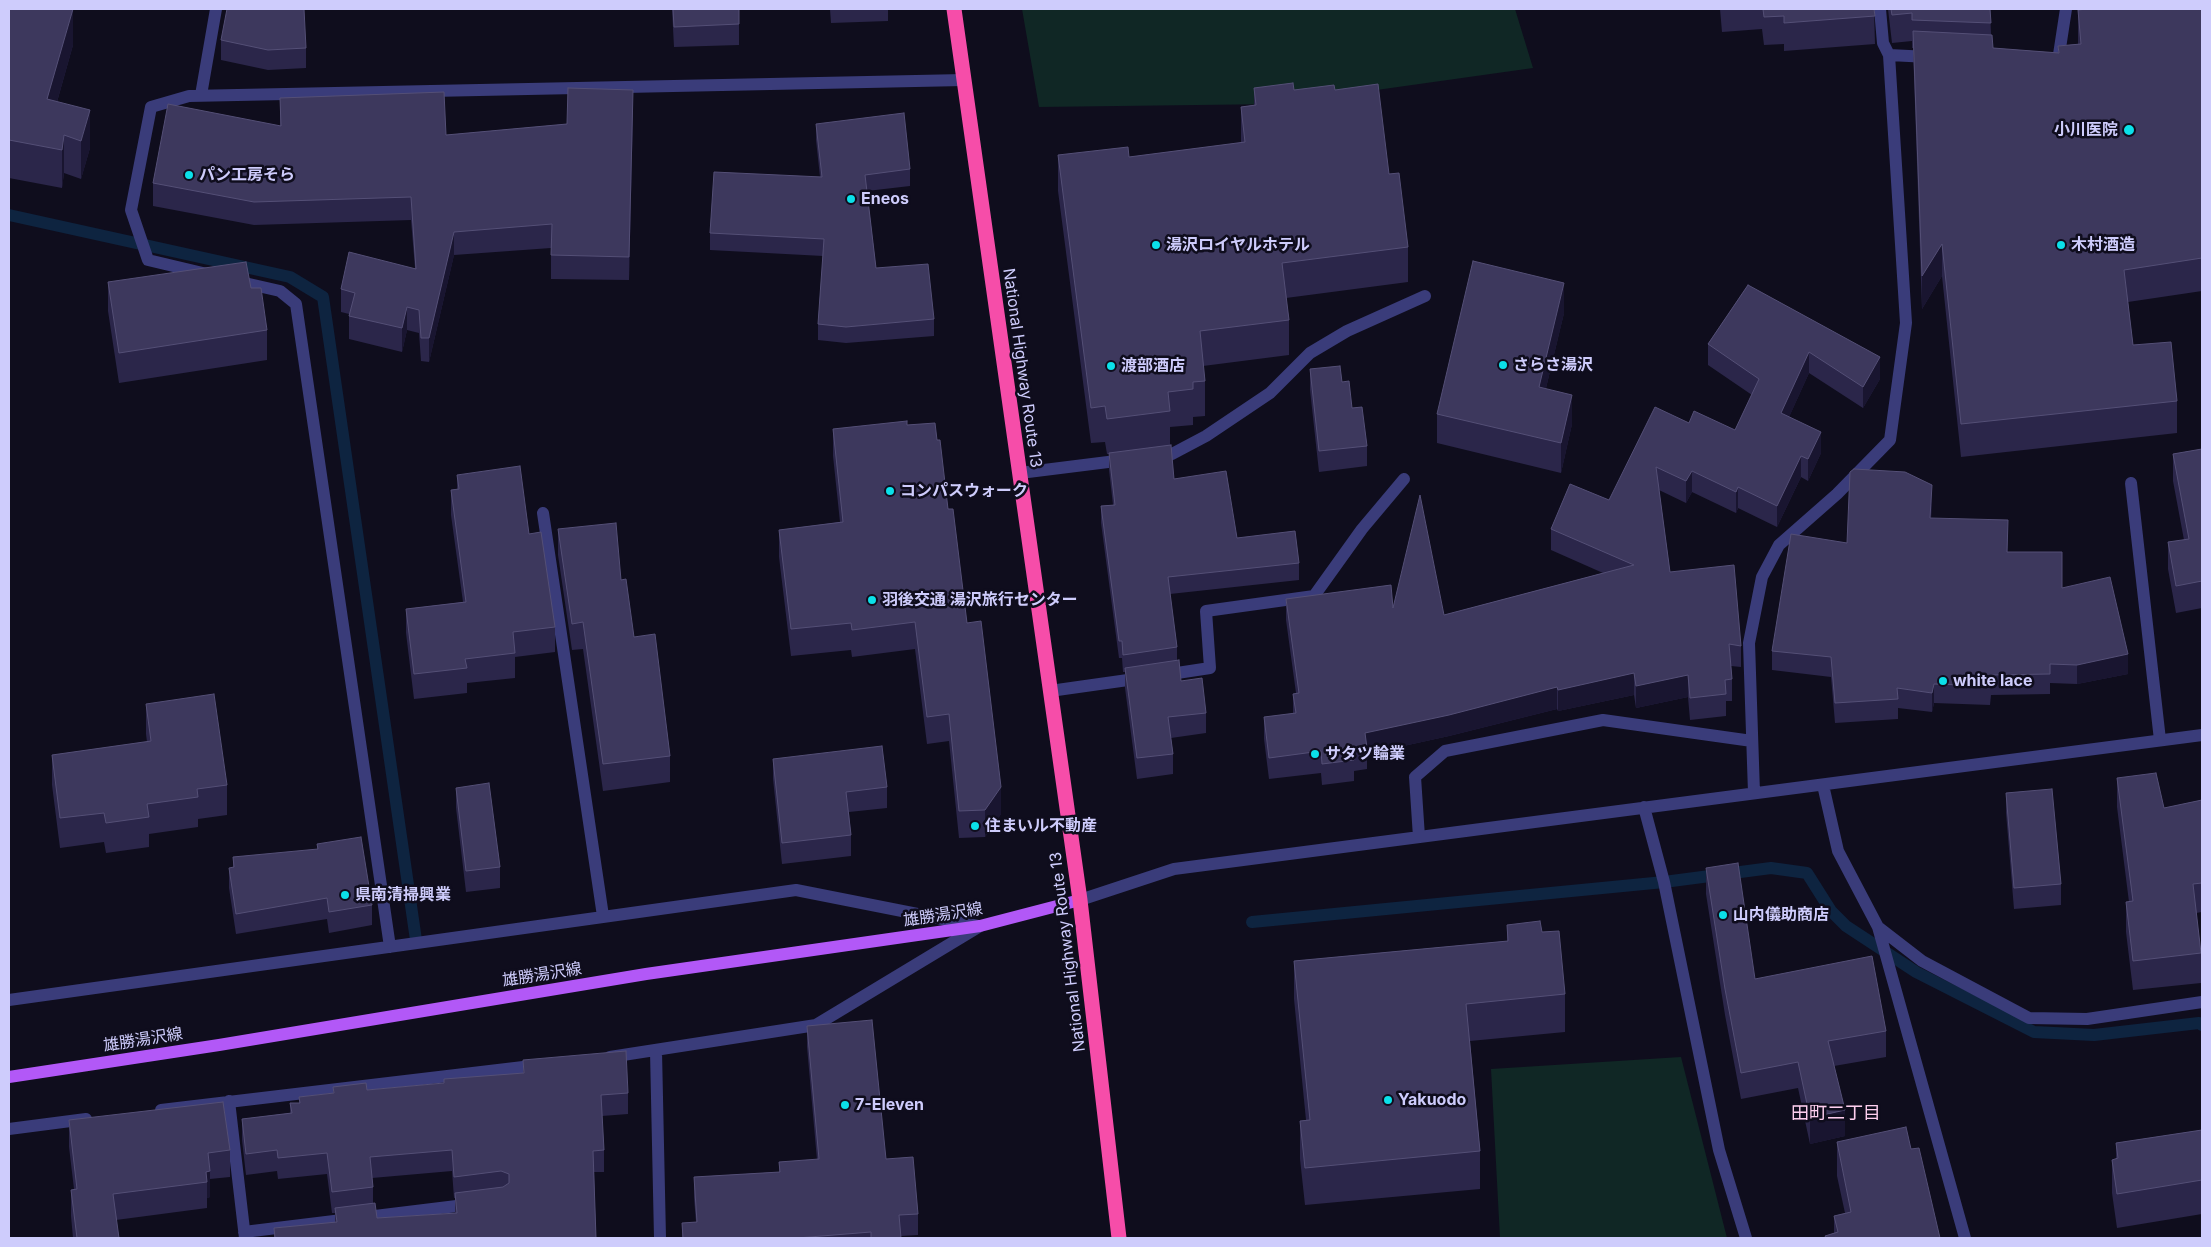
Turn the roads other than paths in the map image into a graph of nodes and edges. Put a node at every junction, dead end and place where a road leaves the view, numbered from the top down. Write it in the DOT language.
graph roads {
  1 [pos="216,9"];
  2 [pos="954,9"];
  3 [pos="1880,9"];
  4 [pos="2066,9"];
  5 [pos="1889,55"];
  6 [pos="1939,57"];
  7 [pos="2048,62"];
  8 [pos="964,80"];
  9 [pos="201,95"];
  10 [pos="1425,296"];
  11 [pos="1020,473"];
  12 [pos="1404,479"];
  13 [pos="2131,483"];
  14 [pos="543,513"];
  15 [pos="1050,691"];
  16 [pos="2202,735"];
  17 [pos="2160,740"];
  18 [pos="1752,742"];
  19 [pos="1823,785"];
  20 [pos="1754,793"];
  21 [pos="1644,807"];
  22 [pos="1419,837"];
  23 [pos="1080,900"];
  24 [pos="603,916"];
  25 [pos="980,926"];
  26 [pos="1878,927"];
  27 [pos="390,947"];
  28 [pos="9,1000"];
  29 [pos="2202,1002"];
  30 [pos="656,1051"];
  31 [pos="596,1058"];
  32 [pos="557,1063"];
  33 [pos="9,1077"];
  34 [pos="229,1101"];
  35 [pos="152,1111"];
  36 [pos="95,1118"];
  37 [pos="9,1129"];
  38 [pos="482,1203"];
  39 [pos="245,1235"];
  40 [pos="660,1238"];
  41 [pos="1119,1238"];
  42 [pos="1746,1238"];
  43 [pos="1965,1238"];
  1 -- 9 [label="street"];
  2 -- 8 [label="highway, National Highway Route 13"];
  3 -- 5 [label="street"];
  4 -- 7 [label="street"];
  5 -- 6 [label="street"];
  5 -- 18 [label="street"];
  8 -- 9 [label="street"];
  8 -- 11 [label="highway, National Highway Route 13"];
  9 -- 27 [label="street"];
  10 -- 11 [label="street"];
  11 -- 15 [label="highway, National Highway Route 13"];
  12 -- 15 [label="street"];
  13 -- 17 [label="street"];
  14 -- 24 [label="street"];
  15 -- 23 [label="highway, National Highway Route 13"];
  16 -- 17 [label="street"];
  17 -- 19 [label="street"];
  18 -- 20 [label="street"];
  18 -- 22 [label="street"];
  19 -- 20 [label="street"];
  19 -- 26 [label="street"];
  20 -- 21 [label="street"];
  21 -- 22 [label="street"];
  21 -- 42 [label="street"];
  22 -- 23 [label="street"];
  23 -- 25 [label="main road, 雄勝湯沢線"];
  23 -- 41 [label="highway, National Highway Route 13"];
  24 -- 25 [label="street"];
  24 -- 27 [label="street"];
  25 -- 30 [label="street"];
  25 -- 33 [label="main road, 雄勝湯沢線"];
  26 -- 29 [label="street"];
  26 -- 43 [label="street"];
  27 -- 28 [label="street"];
  30 -- 31 [label="street"];
  30 -- 40 [label="street"];
  32 -- 34 [label="street"];
  34 -- 35 [label="street"];
  34 -- 39 [label="street"];
  36 -- 37 [label="street"];
  38 -- 39 [label="street"];
}
